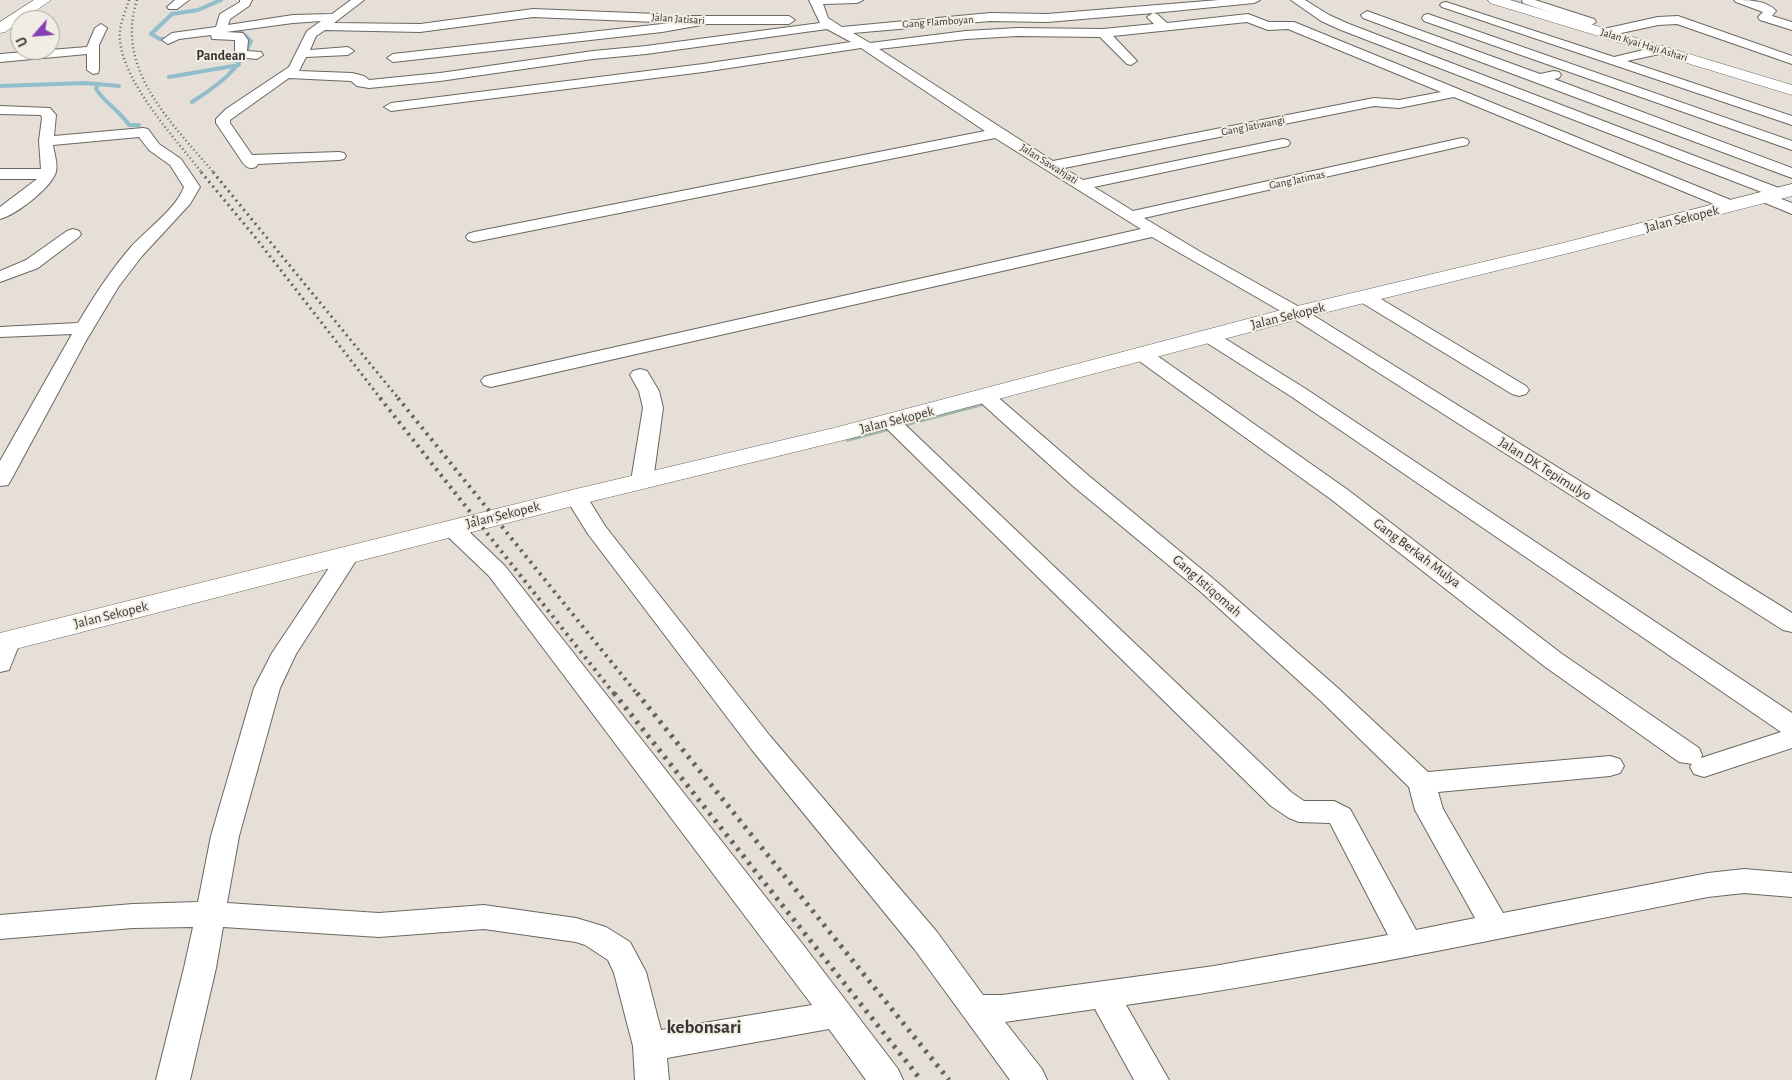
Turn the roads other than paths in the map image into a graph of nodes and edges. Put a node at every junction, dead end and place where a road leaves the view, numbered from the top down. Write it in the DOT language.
graph roads {
  1 [pos="44,0"];
  2 [pos="246,0"];
  3 [pos="358,0"];
  4 [pos="815,0"];
  5 [pos="857,0"];
  6 [pos="1254,0"];
  7 [pos="1297,0"];
  8 [pos="1740,0"];
  9 [pos="549,2"];
  10 [pos="1517,2"];
  11 [pos="517,3"];
  12 [pos="1107,4"];
  13 [pos="1446,5"];
  14 [pos="1144,11"];
  15 [pos="1122,13"];
  16 [pos="1367,15"];
  17 [pos="1557,15"];
  18 [pos="639,16"];
  19 [pos="335,17"];
  20 [pos="1037,18"];
  21 [pos="1428,18"];
  22 [pos="703,21"];
  23 [pos="1590,22"];
  24 [pos="535,25"];
  25 [pos="830,25"];
  26 [pos="324,26"];
  27 [pos="1789,26"];
  28 [pos="1164,27"];
  29 [pos="101,28"];
  30 [pos="0,29"];
  31 [pos="221,30"];
  32 [pos="1766,30"];
  33 [pos="1017,32"];
  34 [pos="1608,32"];
  35 [pos="1103,33"];
  36 [pos="865,45"];
  37 [pos="93,50"];
  38 [pos="1660,50"];
  39 [pos="348,51"];
  40 [pos="300,54"];
  41 [pos="250,55"];
  42 [pos="0,58"];
  43 [pos="393,58"];
  44 [pos="1792,60"];
  45 [pos="549,61"];
  46 [pos="1131,61"];
  47 [pos="1613,62"];
  48 [pos="93,70"];
  49 [pos="1574,70"];
  50 [pos="287,74"];
  51 [pos="1539,78"];
  52 [pos="565,86"];
  53 [pos="1792,90"];
  54 [pos="1455,93"];
  55 [pos="391,107"];
  56 [pos="0,110"];
  57 [pos="1792,120"];
  58 [pos="997,133"];
  59 [pos="46,142"];
  60 [pos="1462,142"];
  61 [pos="1283,143"];
  62 [pos="1792,146"];
  63 [pos="339,156"];
  64 [pos="1052,166"];
  65 [pos="0,174"];
  66 [pos="48,174"];
  67 [pos="1082,185"];
  68 [pos="1784,193"];
  69 [pos="1732,206"];
  70 [pos="0,214"];
  71 [pos="1131,216"];
  72 [pos="1155,231"];
  73 [pos="73,234"];
  74 [pos="474,237"];
  75 [pos="0,277"];
  76 [pos="1365,297"];
  77 [pos="1297,314"];
  78 [pos="84,328"];
  79 [pos="0,332"];
  80 [pos="1210,337"];
  81 [pos="1153,362"];
  82 [pos="640,375"];
  83 [pos="491,381"];
  84 [pos="1519,390"];
  85 [pos="986,397"];
  86 [pos="890,421"];
  87 [pos="10,446"];
  88 [pos="0,480"];
  89 [pos="642,481"];
  90 [pos="586,513"];
  91 [pos="452,528"];
  92 [pos="348,556"];
  93 [pos="1792,624"];
  94 [pos="5,642"];
  95 [pos="0,664"];
  96 [pos="1792,726"];
  97 [pos="1792,738"];
  98 [pos="1610,766"];
  99 [pos="1422,783"];
  100 [pos="1792,885"];
  101 [pos="209,914"];
  102 [pos="1494,925"];
  103 [pos="0,927"];
  104 [pos="1408,943"];
  105 [pos="1103,995"];
  106 [pos="975,1009"];
  107 [pos="836,1014"];
  108 [pos="649,1046"];
  109 [pos="173,1080"];
  110 [pos="652,1080"];
  111 [pos="886,1080"];
  112 [pos="1030,1080"];
  113 [pos="1152,1080"];
  1 -- 30 [label="street"];
  2 -- 31 [label="street"];
  3 -- 19 [label="street"];
  4 -- 5 [label="street"];
  4 -- 25 [label="street"];
  6 -- 14 [label="street, Gang Flamboyan"];
  7 -- 68 [label="street"];
  8 -- 27 [label="street"];
  9 -- 11 [label="street"];
  9 -- 18 [label="street"];
  9 -- 24 [label="street"];
  10 -- 17 [label="street, Jalan Kyai Haji Ashari"];
  12 -- 15 [label="street"];
  13 -- 47 [label="street"];
  14 -- 15 [label="street, Gang Flamboyan"];
  14 -- 28 [label="street"];
  15 -- 20 [label="street, Gang Flamboyan"];
  16 -- 51 [label="street"];
  17 -- 23 [label="street"];
  17 -- 34 [label="street, Jalan Kyai Haji Ashari"];
  18 -- 22 [label="street, Jalan Jatisari"];
  18 -- 24 [label="street, Jalan Jatisari"];
  19 -- 26 [label="street"];
  19 -- 31 [label="street"];
  20 -- 25 [label="street, Gang Flamboyan"];
  20 -- 33 [label="street"];
  21 -- 49 [label="street"];
  22 -- 24 [label="street"];
  22 -- 25 [label="street, Jalan Jatisari"];
  24 -- 26 [label="street"];
  24 -- 43 [label="street"];
  24 -- 45 [label="street"];
  25 -- 36 [label="street, Jalan Sawahjati"];
  25 -- 45 [label="street"];
  26 -- 40 [label="street"];
  27 -- 32 [label="street"];
  28 -- 35 [label="street"];
  28 -- 54 [label="street"];
  29 -- 37 [label="street"];
  31 -- 41 [label="street"];
  33 -- 35 [label="street"];
  33 -- 36 [label="street"];
  34 -- 38 [label="street, Jalan Kyai Haji Ashari"];
  34 -- 44 [label="street"];
  35 -- 46 [label="street"];
  36 -- 52 [label="street"];
  36 -- 58 [label="street, Jalan Sawahjati"];
  37 -- 42 [label="street"];
  37 -- 48 [label="street"];
  38 -- 47 [label="street"];
  38 -- 53 [label="street, Jalan Kyai Haji Ashari"];
  39 -- 40 [label="street"];
  40 -- 50 [label="street"];
  45 -- 50 [label="street"];
  45 -- 52 [label="street"];
  47 -- 57 [label="street"];
  49 -- 51 [label="street"];
  49 -- 62 [label="street"];
  50 -- 63 [label="street"];
  51 -- 68 [label="street"];
  52 -- 55 [label="street"];
  54 -- 64 [label="street, Gang Jatiwangi"];
  54 -- 69 [label="street"];
  56 -- 59 [label="street"];
  58 -- 64 [label="street, Jalan Sawahjati"];
  58 -- 74 [label="street"];
  59 -- 66 [label="street"];
  59 -- 78 [label="street"];
  60 -- 71 [label="street, Gang Jatimas"];
  61 -- 67 [label="street"];
  64 -- 67 [label="street, Jalan Sawahjati"];
  65 -- 66 [label="street"];
  66 -- 70 [label="street"];
  67 -- 71 [label="street, Jalan Sawahjati"];
  68 -- 69 [label="street, Jalan Sekopek"];
  69 -- 76 [label="street, Jalan Sekopek"];
  71 -- 72 [label="street, Jalan Sawahjati"];
  72 -- 77 [label="street, Jalan Sawahjati"];
  72 -- 83 [label="street"];
  73 -- 75 [label="street"];
  76 -- 77 [label="street, Jalan Sekopek"];
  76 -- 84 [label="street"];
  77 -- 80 [label="street, Jalan Sekopek"];
  77 -- 93 [label="street, Jalan DK Tepimulyo"];
  78 -- 79 [label="street"];
  78 -- 87 [label="street"];
  80 -- 81 [label="street, Jalan Sekopek"];
  80 -- 96 [label="street"];
  81 -- 85 [label="street, Jalan Sekopek"];
  81 -- 97 [label="street, Gang Berkah Mulya"];
  82 -- 89 [label="street"];
  85 -- 86 [label="street, Jalan Sekopek"];
  85 -- 99 [label="street, Gang Istiqomah"];
  86 -- 89 [label="street, Jalan Sekopek"];
  86 -- 104 [label="street"];
  87 -- 88 [label="street"];
  89 -- 90 [label="street, Jalan Sekopek"];
  90 -- 91 [label="street, Jalan Sekopek"];
  90 -- 106 [label="street"];
  91 -- 92 [label="street, Jalan Sekopek"];
  91 -- 107 [label="street"];
  92 -- 94 [label="street, Jalan Sekopek"];
  92 -- 101 [label="street"];
  94 -- 95 [label="street"];
  98 -- 99 [label="street"];
  99 -- 102 [label="street"];
  100 -- 102 [label="street"];
  101 -- 103 [label="street"];
  101 -- 108 [label="street"];
  101 -- 109 [label="street"];
  102 -- 104 [label="street"];
  104 -- 105 [label="street"];
  105 -- 106 [label="street"];
  105 -- 113 [label="street"];
  106 -- 112 [label="street"];
  107 -- 108 [label="street"];
  107 -- 111 [label="street"];
  108 -- 110 [label="street"];
}
